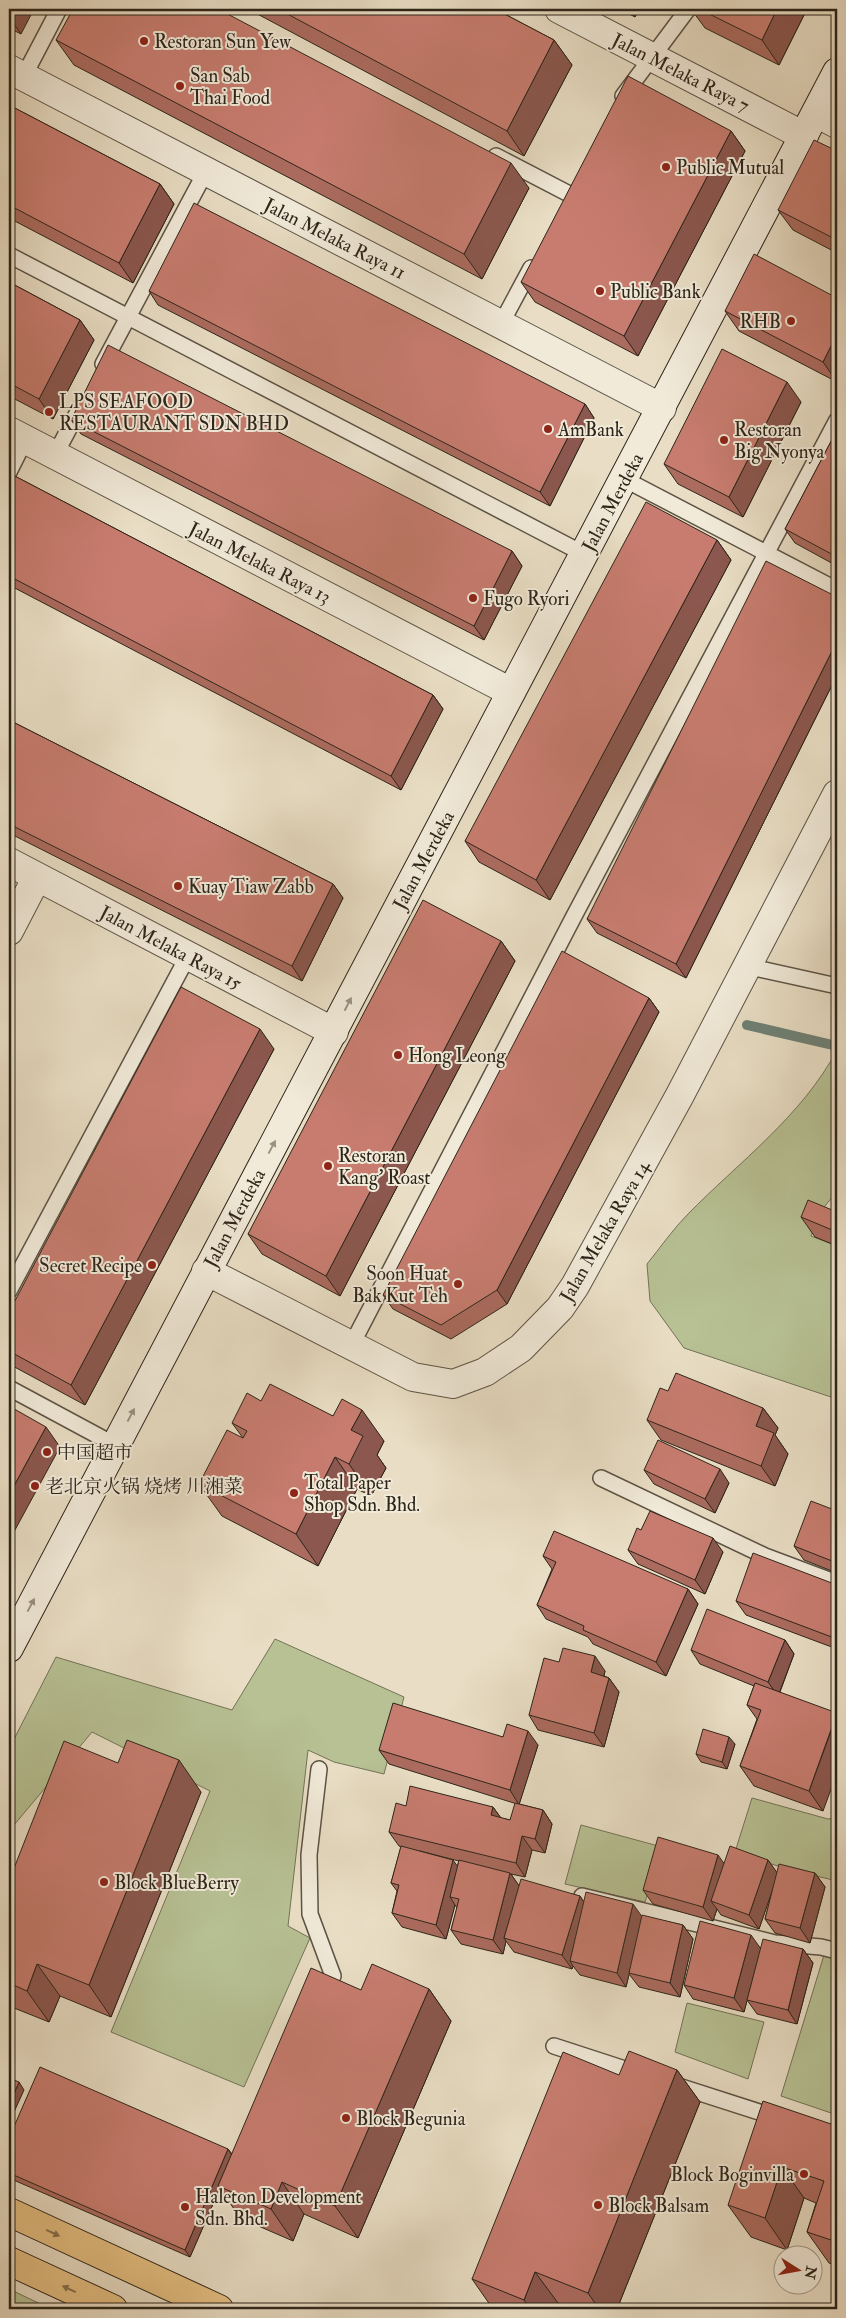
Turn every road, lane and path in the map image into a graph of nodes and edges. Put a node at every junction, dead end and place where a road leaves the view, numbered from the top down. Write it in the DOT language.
graph roads {
  1 [pos="59,9"];
  2 [pos="559,9"];
  3 [pos="688,9"];
  4 [pos="652,57"];
  5 [pos="16,72"];
  6 [pos="837,72"];
  7 [pos="618,105"];
  8 [pos="819,124"];
  9 [pos="484,150"];
  10 [pos="206,171"];
  11 [pos="579,179"];
  12 [pos="571,195"];
  13 [pos="561,212"];
  14 [pos="9,255"];
  15 [pos="538,255"];
  16 [pos="128,318"];
  17 [pos="501,324"];
  18 [pos="96,378"];
  19 [pos="87,395"];
  20 [pos="662,408"];
  21 [pos="837,420"];
  22 [pos="17,436"];
  23 [pos="55,455"];
  24 [pos="9,472"];
  25 [pos="624,479"];
  26 [pos="766,553"];
  27 [pos="584,554"];
  28 [pos="837,590"];
  29 [pos="511,692"];
  30 [pos="837,794"];
  31 [pos="830,824"];
  32 [pos="9,862"];
  33 [pos="37,877"];
  34 [pos="9,931"];
  35 [pos="188,956"];
  36 [pos="746,966"];
  37 [pos="837,986"];
  38 [pos="334,1032"];
  39 [pos="206,1271"];
  40 [pos="9,1291"];
  41 [pos="351,1346"];
  42 [pos="9,1388"];
  43 [pos="115,1445"];
  44 [pos="601,1478"];
  45 [pos="837,1583"];
  46 [pos="9,1648"];
  47 [pos="319,1770"];
  48 [pos="582,1896"];
  49 [pos="837,1951"];
  50 [pos="334,1976"];
  51 [pos="554,2046"];
  52 [pos="790,2122"];
  53 [pos="9,2212"];
  54 [pos="9,2261"];
  55 [pos="113,2309"];
  56 [pos="219,2309"];
  1 -- 5 [label="lane"];
  2 -- 4 [label="street, Jalan Melaka Raya 7"];
  3 -- 4 [label="lane"];
  4 -- 7 [label="lane"];
  4 -- 8 [label="street, Jalan Melaka Raya 7"];
  5 -- 10 [label="street, Jalan Melaka Raya 11"];
  6 -- 8 [label="street, Jalan Merdeka"];
  8 -- 20 [label="street, Jalan Merdeka"];
  9 -- 12 [label="lane"];
  10 -- 16 [label="lane"];
  10 -- 17 [label="street, Jalan Melaka Raya 11"];
  11 -- 12 [label="lane"];
  12 -- 13 [label="lane"];
  14 -- 16 [label="lane"];
  15 -- 17 [label="lane"];
  16 -- 18 [label="lane"];
  16 -- 27 [label="lane"];
  17 -- 20 [label="street, Jalan Melaka Raya 11"];
  19 -- 23 [label="lane"];
  20 -- 25 [label="street, Jalan Merdeka"];
  21 -- 26 [label="lane"];
  22 -- 23 [label="street, Jalan Melaka Raya 13"];
  22 -- 24 [label="lane"];
  23 -- 29 [label="street, Jalan Melaka Raya 13"];
  25 -- 26 [label="lane"];
  25 -- 27 [label="street, Jalan Merdeka"];
  26 -- 28 [label="lane"];
  26 -- 41 [label="lane"];
  27 -- 29 [label="street, Jalan Merdeka"];
  38 -- 29 [label="street, Jalan Merdeka, one-way"];
  30 -- 31 [label="street, Jalan Melaka Raya 14"];
  31 -- 36 [label="street, Jalan Melaka Raya 14"];
  32 -- 33 [label="street, Jalan Melaka Raya 15"];
  33 -- 34 [label="street"];
  33 -- 35 [label="street, Jalan Melaka Raya 15"];
  35 -- 38 [label="street, Jalan Melaka Raya 15"];
  35 -- 40 [label="lane"];
  36 -- 37 [label="lane"];
  36 -- 41 [label="street, Jalan Melaka Raya 14"];
  39 -- 38 [label="street, Jalan Merdeka, one-way"];
  39 -- 41 [label="street, Jalan Melaka Raya 14"];
  43 -- 39 [label="street, Jalan Merdeka, one-way"];
  42 -- 43 [label="lane"];
  46 -- 43 [label="street, Jalan Merdeka, one-way"];
  44 -- 45 [label="lane"];
  47 -- 50 [label="lane"];
  48 -- 49 [label="lane"];
  51 -- 52 [label="lane"];
  53 -- 56 [label="main road, one-way"];
  55 -- 54 [label="main road, one-way"];
}
